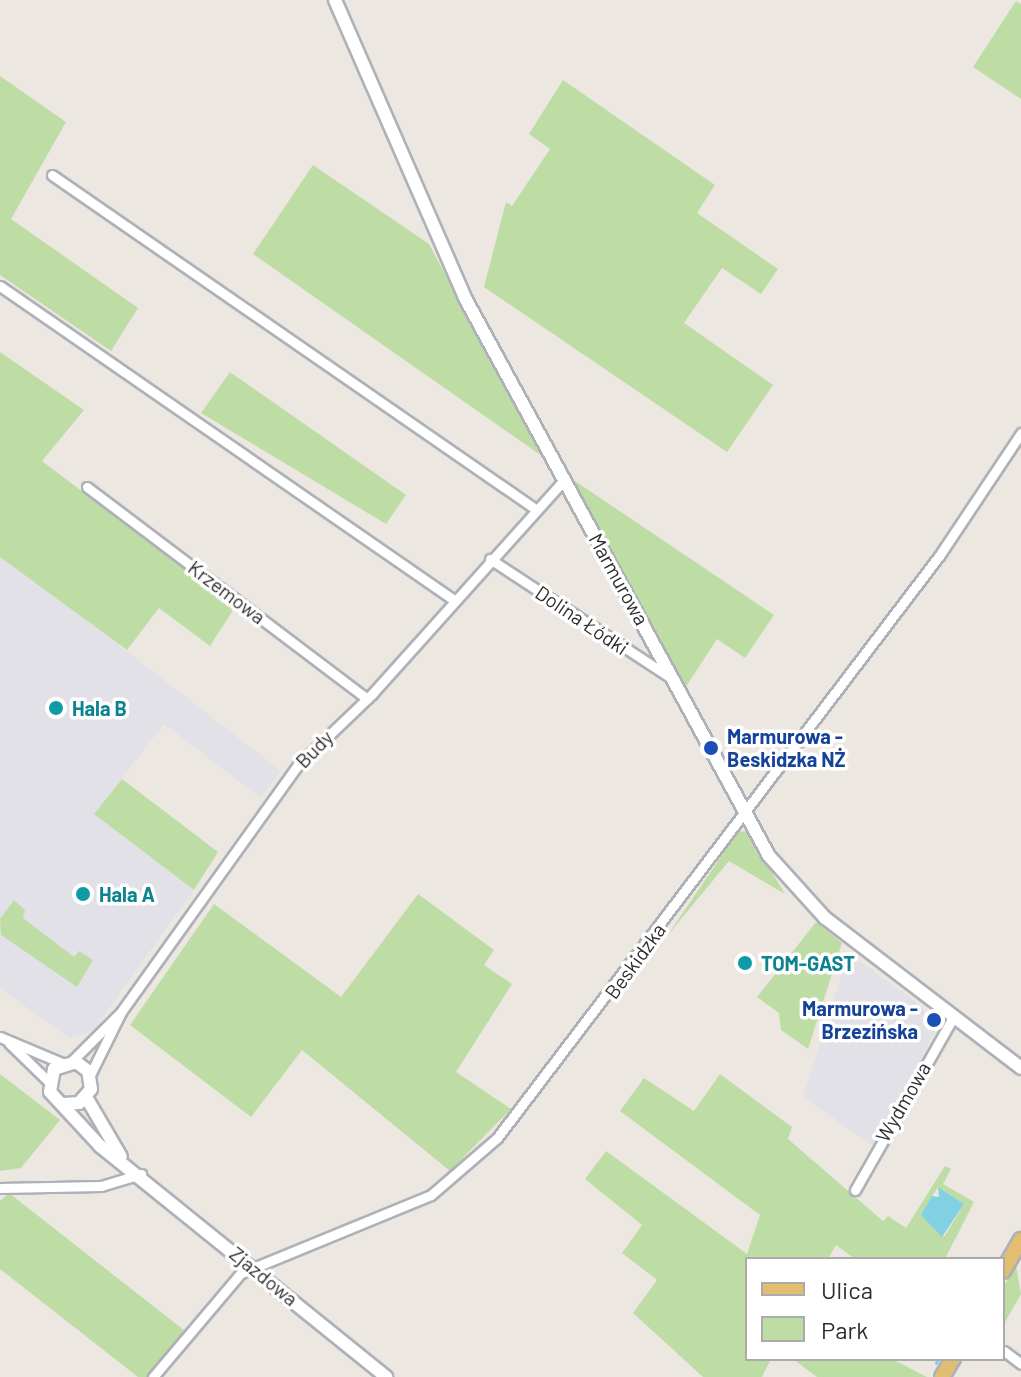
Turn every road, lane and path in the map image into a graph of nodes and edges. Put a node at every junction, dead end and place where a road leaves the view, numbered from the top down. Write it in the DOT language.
graph roads {
  1 [pos="335,0"];
  2 [pos="52,175"];
  3 [pos="0,286"];
  4 [pos="1021,433"];
  5 [pos="564,480"];
  6 [pos="87,487"];
  7 [pos="534,508"];
  8 [pos="490,559"];
  9 [pos="454,600"];
  10 [pos="674,680"];
  11 [pos="367,699"];
  12 [pos="745,812"];
  13 [pos="121,1012"];
  14 [pos="954,1016"];
  15 [pos="3,1039"];
  16 [pos="66,1062"];
  17 [pos="1021,1068"];
  18 [pos="90,1075"];
  19 [pos="49,1082"];
  20 [pos="86,1097"];
  21 [pos="64,1104"];
  22 [pos="121,1157"];
  23 [pos="141,1174"];
  24 [pos="0,1188"];
  25 [pos="855,1190"];
  26 [pos="1021,1240"];
  27 [pos="253,1267"];
  28 [pos="1005,1268"];
  29 [pos="1005,1352"];
  30 [pos="1021,1364"];
  31 [pos="153,1377"];
  32 [pos="386,1377"];
  1 -- 5 [label="street, Marmurowa"];
  2 -- 7 [label="street"];
  3 -- 9 [label="street"];
  4 -- 12 [label="street, Beskidzka"];
  5 -- 7 [label="street, Budy"];
  5 -- 10 [label="street, Marmurowa"];
  6 -- 11 [label="street, Krzemowa"];
  7 -- 8 [label="street, Budy"];
  8 -- 9 [label="street, Budy"];
  8 -- 10 [label="street, Dolina Łódki"];
  9 -- 11 [label="street, Budy"];
  10 -- 12 [label="street, Marmurowa"];
  11 -- 13 [label="street, Budy"];
  12 -- 14 [label="street, Marmurowa"];
  12 -- 27 [label="street, Beskidzka"];
  13 -- 16 [label="street, Budy"];
  13 -- 18 [label="street, Budy"];
  14 -- 17 [label="street, Marmurowa"];
  14 -- 25 [label="street, Wydmowa"];
  15 -- 16 [label="street"];
  15 -- 19 [label="street"];
  16 -- 18 [label="street"];
  16 -- 19 [label="street"];
  18 -- 20 [label="street"];
  19 -- 21 [label="street"];
  20 -- 21 [label="street"];
  20 -- 22 [label="street, Zjazdowa"];
  21 -- 22 [label="street, Zjazdowa"];
  22 -- 23 [label="street, Zjazdowa"];
  23 -- 24 [label="street"];
  23 -- 27 [label="street, Zjazdowa"];
  26 -- 28 [label="main road"];
  27 -- 31 [label="street, Beskidzka"];
  27 -- 32 [label="street, Zjazdowa"];
  29 -- 30 [label="street"];
}
